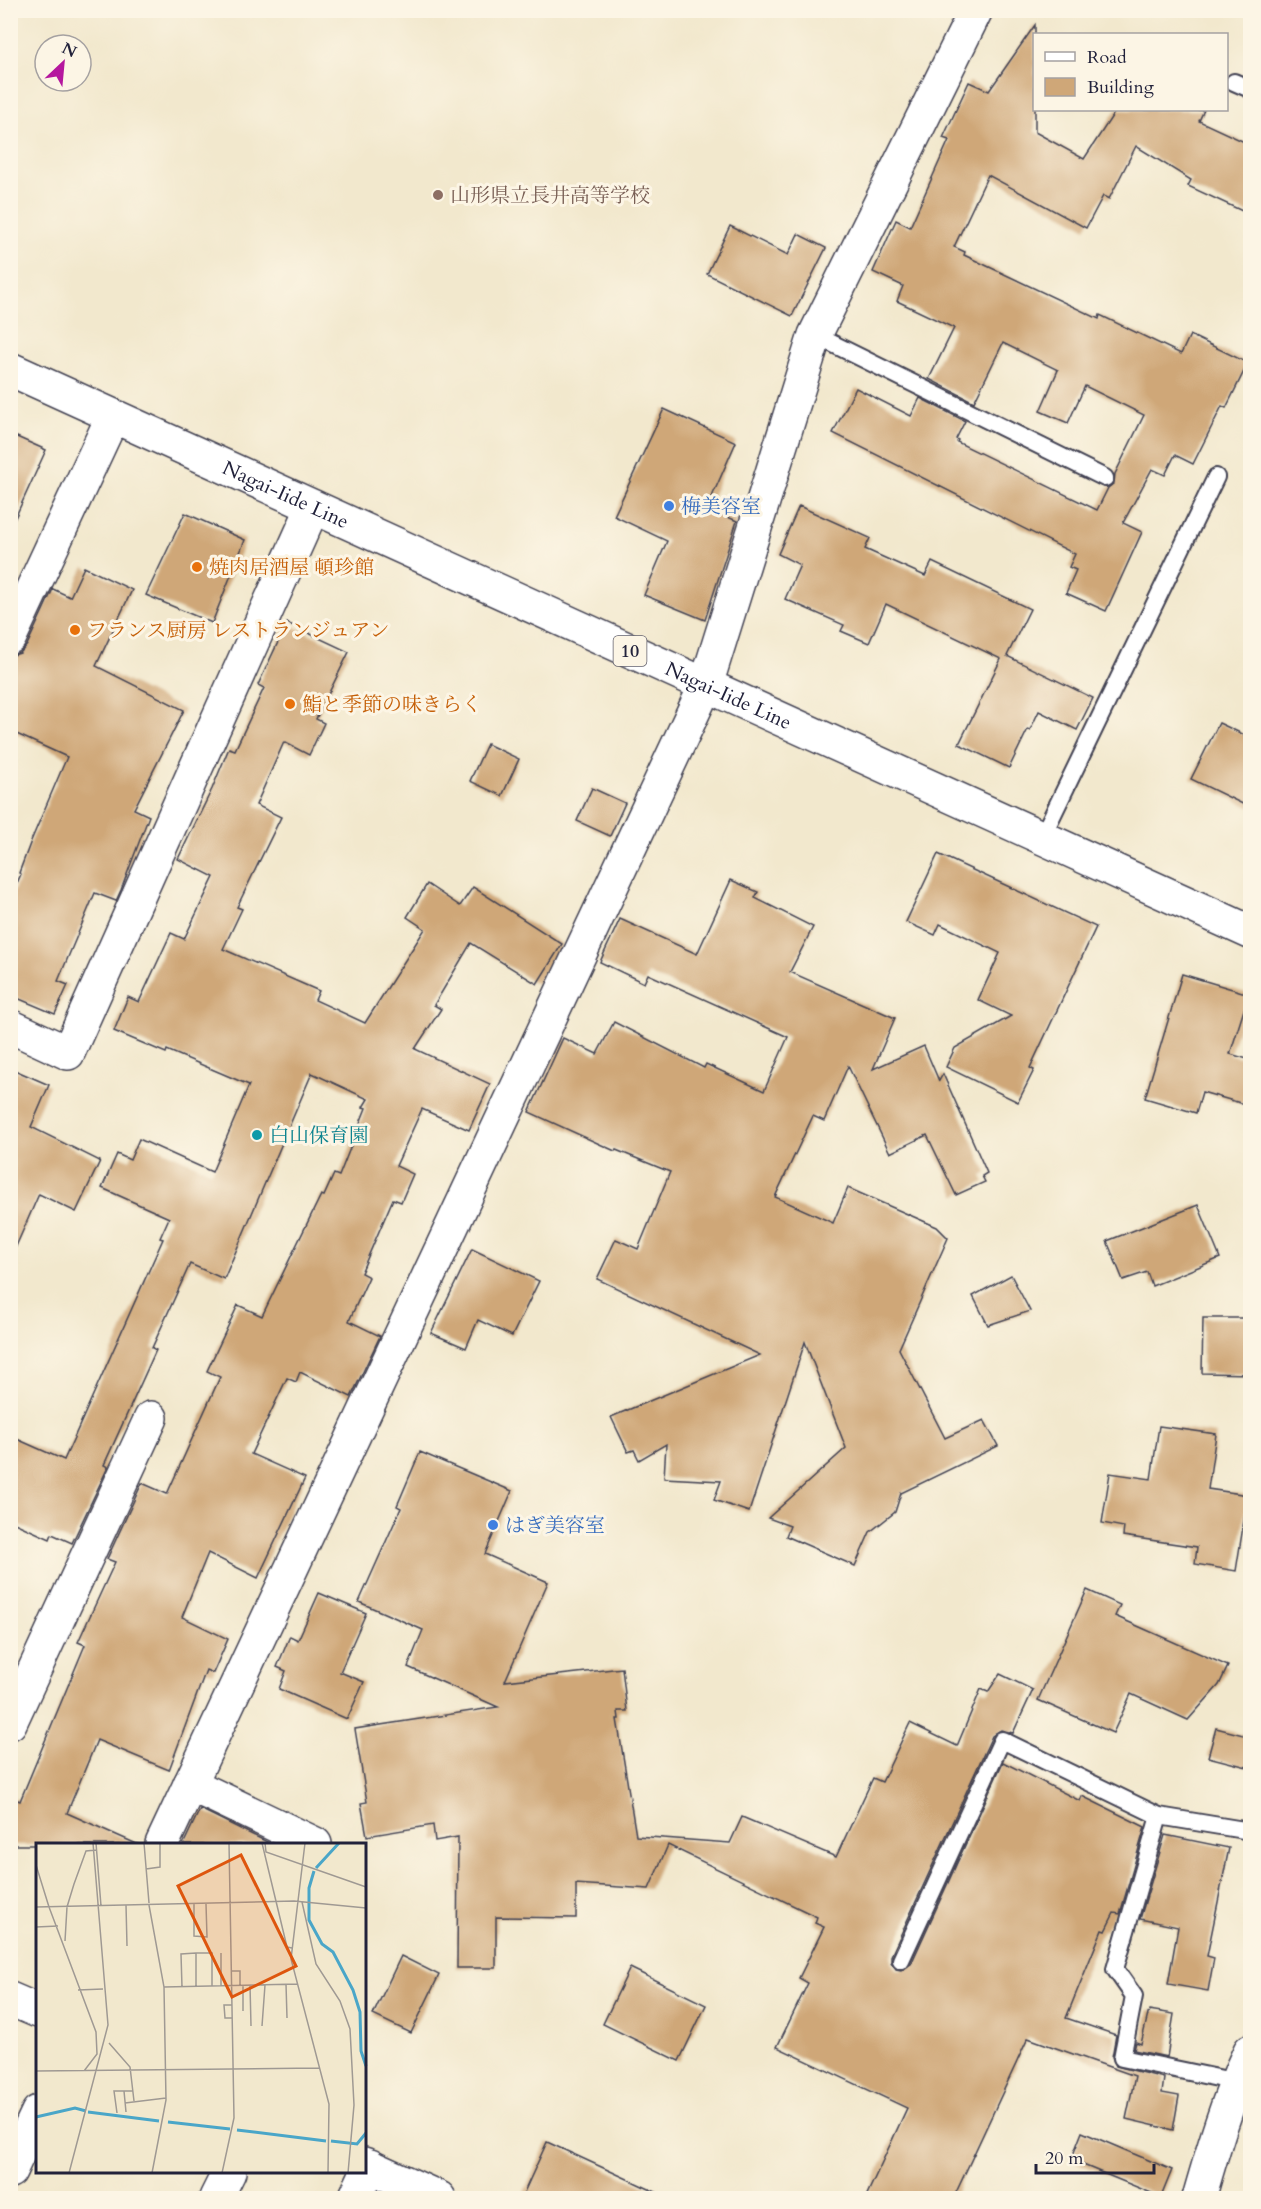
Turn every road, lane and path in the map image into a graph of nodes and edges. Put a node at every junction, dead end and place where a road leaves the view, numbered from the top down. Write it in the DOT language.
graph roads {
  1 [pos="976,10"];
  2 [pos="1234,81"];
  3 [pos="1251,89"];
  4 [pos="815,335"];
  5 [pos="10,369"];
  6 [pos="113,416"];
  7 [pos="1216,477"];
  8 [pos="1105,478"];
  9 [pos="313,507"];
  10 [pos="10,637"];
  11 [pos="706,685"];
  12 [pos="1042,837"];
  13 [pos="1251,932"];
  14 [pos="10,1026"];
  15 [pos="151,1418"];
  16 [pos="10,1723"];
  17 [pos="190,1784"];
  18 [pos="1159,1816"];
  19 [pos="1251,1831"];
  20 [pos="163,1843"];
  21 [pos="311,1843"];
  22 [pos="901,1960"];
  23 [pos="10,1999"];
  24 [pos="36,2010"];
  25 [pos="1251,2051"];
  26 [pos="1237,2082"];
  27 [pos="36,2116"];
  28 [pos="367,2165"];
  29 [pos="10,2171"];
  30 [pos="229,2173"];
  31 [pos="364,2173"];
  32 [pos="216,2199"];
  33 [pos="355,2199"];
  34 [pos="439,2199"];
  35 [pos="1199,2199"];
  1 -- 4 [label="main road"];
  2 -- 3 [label="lane"];
  4 -- 8 [label="lane"];
  4 -- 11 [label="main road"];
  5 -- 6 [label="main road, Nagai-Iide Line / 10"];
  6 -- 9 [label="main road, Nagai-Iide Line / 10"];
  6 -- 10 [label="main road"];
  7 -- 12 [label="lane"];
  9 -- 11 [label="main road, Nagai-Iide Line / 10"];
  9 -- 14 [label="main road"];
  11 -- 12 [label="main road, Nagai-Iide Line / 10"];
  11 -- 17 [label="main road"];
  12 -- 13 [label="main road, Nagai-Iide Line / 10"];
  15 -- 16 [label="main road"];
  17 -- 20 [label="main road"];
  17 -- 21 [label="main road"];
  18 -- 19 [label="lane"];
  18 -- 22 [label="lane"];
  18 -- 26 [label="lane"];
  23 -- 24 [label="main road"];
  25 -- 26 [label="main road"];
  26 -- 35 [label="main road"];
  27 -- 29 [label="main road"];
  28 -- 34 [label="main road"];
  30 -- 32 [label="main road"];
  31 -- 33 [label="main road"];
}
